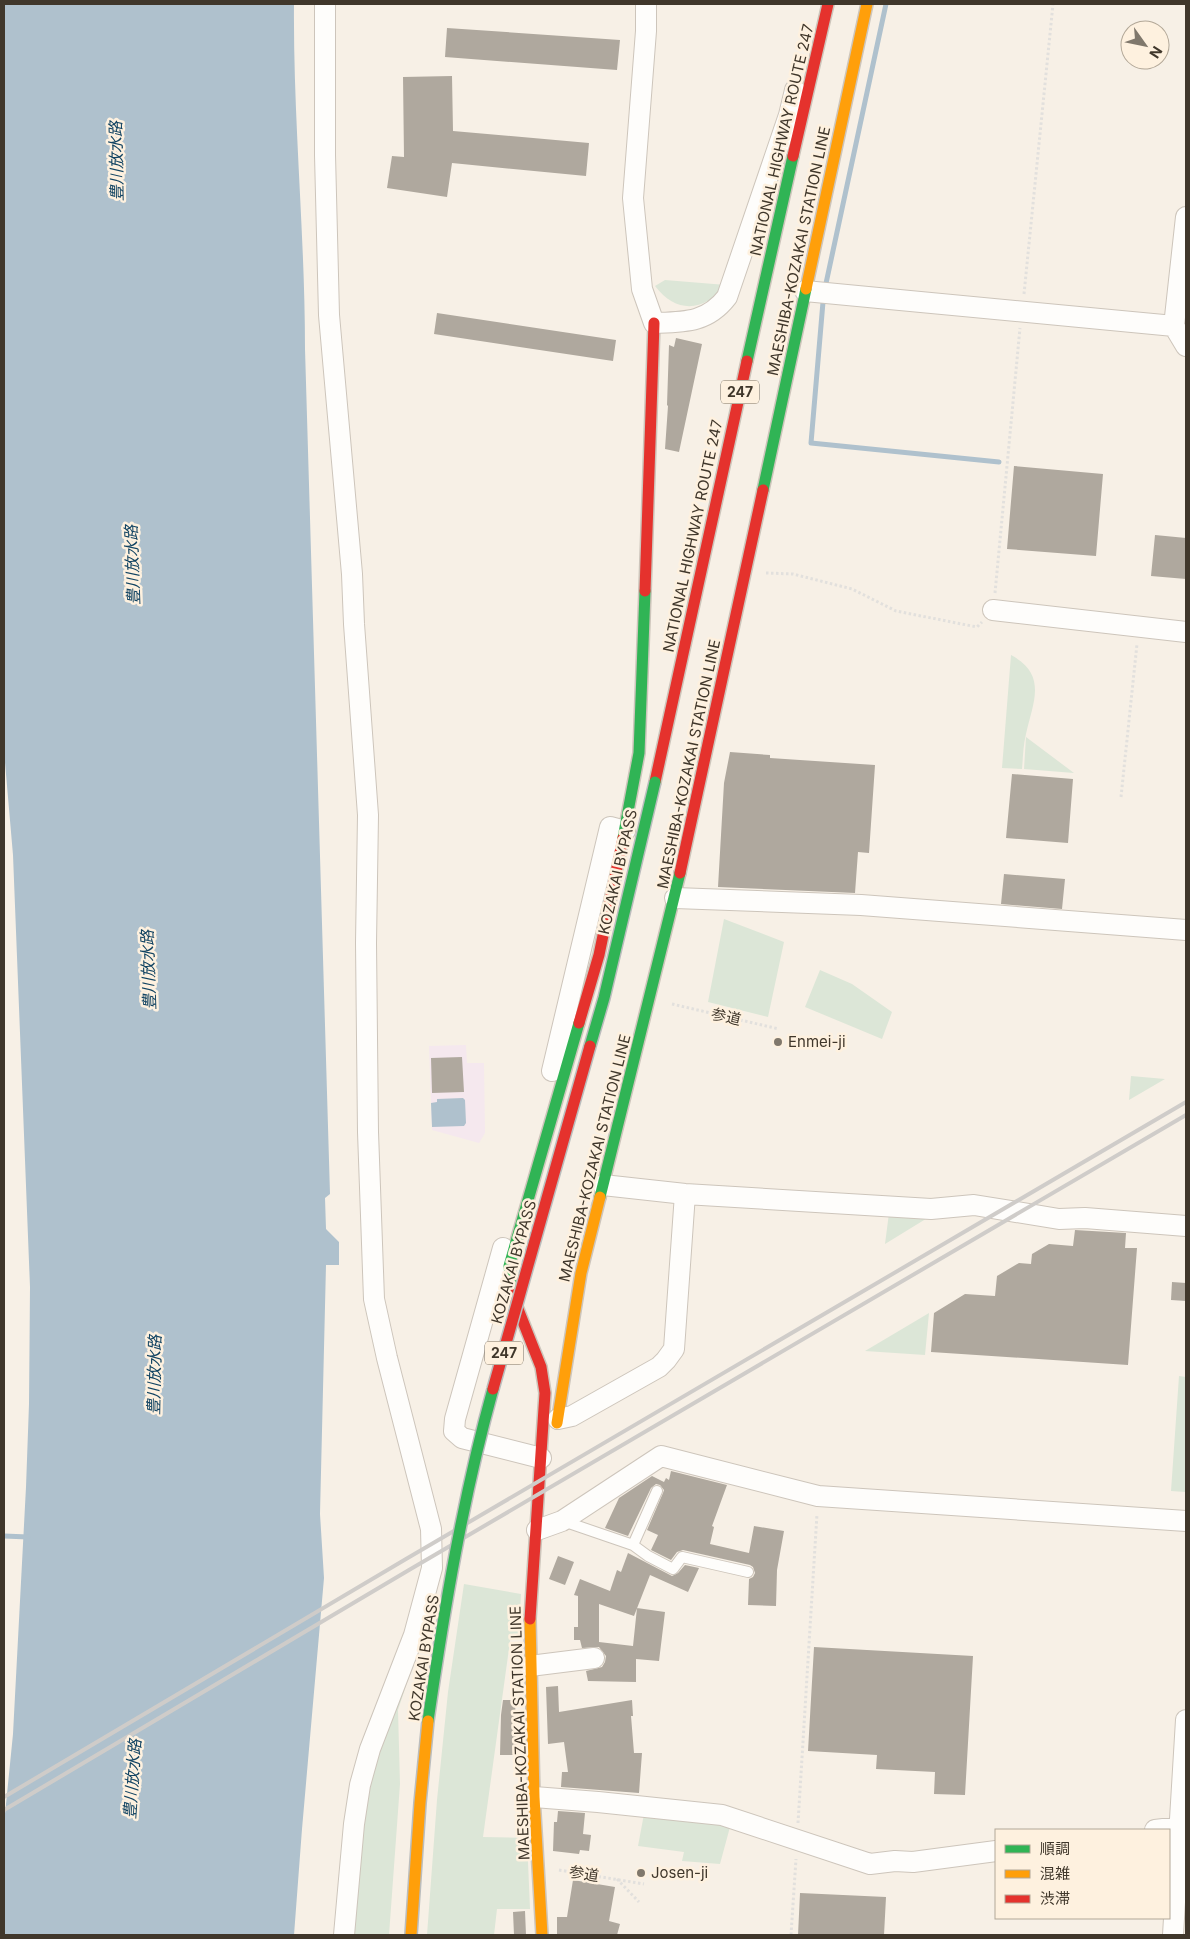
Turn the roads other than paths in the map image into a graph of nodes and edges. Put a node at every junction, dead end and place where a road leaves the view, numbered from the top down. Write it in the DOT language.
graph roads {
  1 [pos="325,4"];
  2 [pos="646,4"];
  3 [pos="867,4"];
  4 [pos="826,12"];
  5 [pos="1186,217"];
  6 [pos="1185,251"];
  7 [pos="805,291"];
  8 [pos="654,323"];
  9 [pos="1174,326"];
  10 [pos="1186,346"];
  11 [pos="993,610"];
  12 [pos="1186,632"];
  13 [pos="655,782"];
  14 [pos="625,831"];
  15 [pos="675,898"];
  16 [pos="1186,930"];
  17 [pos="603,1185"];
  18 [pos="685,1194"];
  19 [pos="1186,1226"];
  20 [pos="551,1441"];
  21 [pos="657,1491"];
  22 [pos="562,1521"];
  23 [pos="1186,1521"];
  24 [pos="537,1530"];
  25 [pos="633,1545"];
  26 [pos="748,1572"];
  27 [pos="594,1658"];
  28 [pos="530,1666"];
  29 [pos="1186,1720"];
  30 [pos="534,1797"];
  31 [pos="1182,1822"];
  32 [pos="1158,1829"];
  33 [pos="995,1851"];
  34 [pos="344,1935"];
  35 [pos="411,1935"];
  36 [pos="542,1935"];
  37 [pos="1173,1935"];
  1 -- 34 [label="street"];
  2 -- 8 [label="street"];
  3 -- 7 [label="main road, MAESHIBA-KOZAKAI STATION LINE"];
  4 -- 8 [label="street"];
  4 -- 13 [label="main road, NATIONAL HIGHWAY ROUTE 247 / 247"];
  5 -- 6 [label="street"];
  6 -- 9 [label="street"];
  7 -- 9 [label="street"];
  7 -- 15 [label="main road, MAESHIBA-KOZAKAI STATION LINE"];
  8 -- 14 [label="main road, MAESHIBA-KOZAKAI STATION LINE"];
  9 -- 10 [label="street"];
  11 -- 12 [label="street"];
  13 -- 35 [label="main road, KOZAKAI BYPASS / 247, bridge"];
  14 -- 20 [label="main road, MAESHIBA-KOZAKAI STATION LINE"];
  14 -- 20 [label="street"];
  15 -- 16 [label="street"];
  15 -- 17 [label="main road, MAESHIBA-KOZAKAI STATION LINE"];
  17 -- 18 [label="street"];
  17 -- 20 [label="main road, MAESHIBA-KOZAKAI STATION LINE"];
  18 -- 19 [label="street"];
  18 -- 20 [label="street"];
  20 -- 24 [label="main road, MAESHIBA-KOZAKAI STATION LINE"];
  20 -- 24 [label="main road, MAESHIBA-KOZAKAI STATION LINE"];
  21 -- 25 [label="lane"];
  22 -- 23 [label="street"];
  22 -- 24 [label="street"];
  22 -- 25 [label="lane"];
  24 -- 28 [label="main road, MAESHIBA-KOZAKAI STATION LINE"];
  25 -- 26 [label="lane"];
  27 -- 28 [label="street"];
  28 -- 30 [label="main road, MAESHIBA-KOZAKAI STATION LINE"];
  29 -- 31 [label="street"];
  30 -- 33 [label="street"];
  30 -- 36 [label="main road, MAESHIBA-KOZAKAI STATION LINE"];
  31 -- 32 [label="street"];
  31 -- 37 [label="street"];
}
